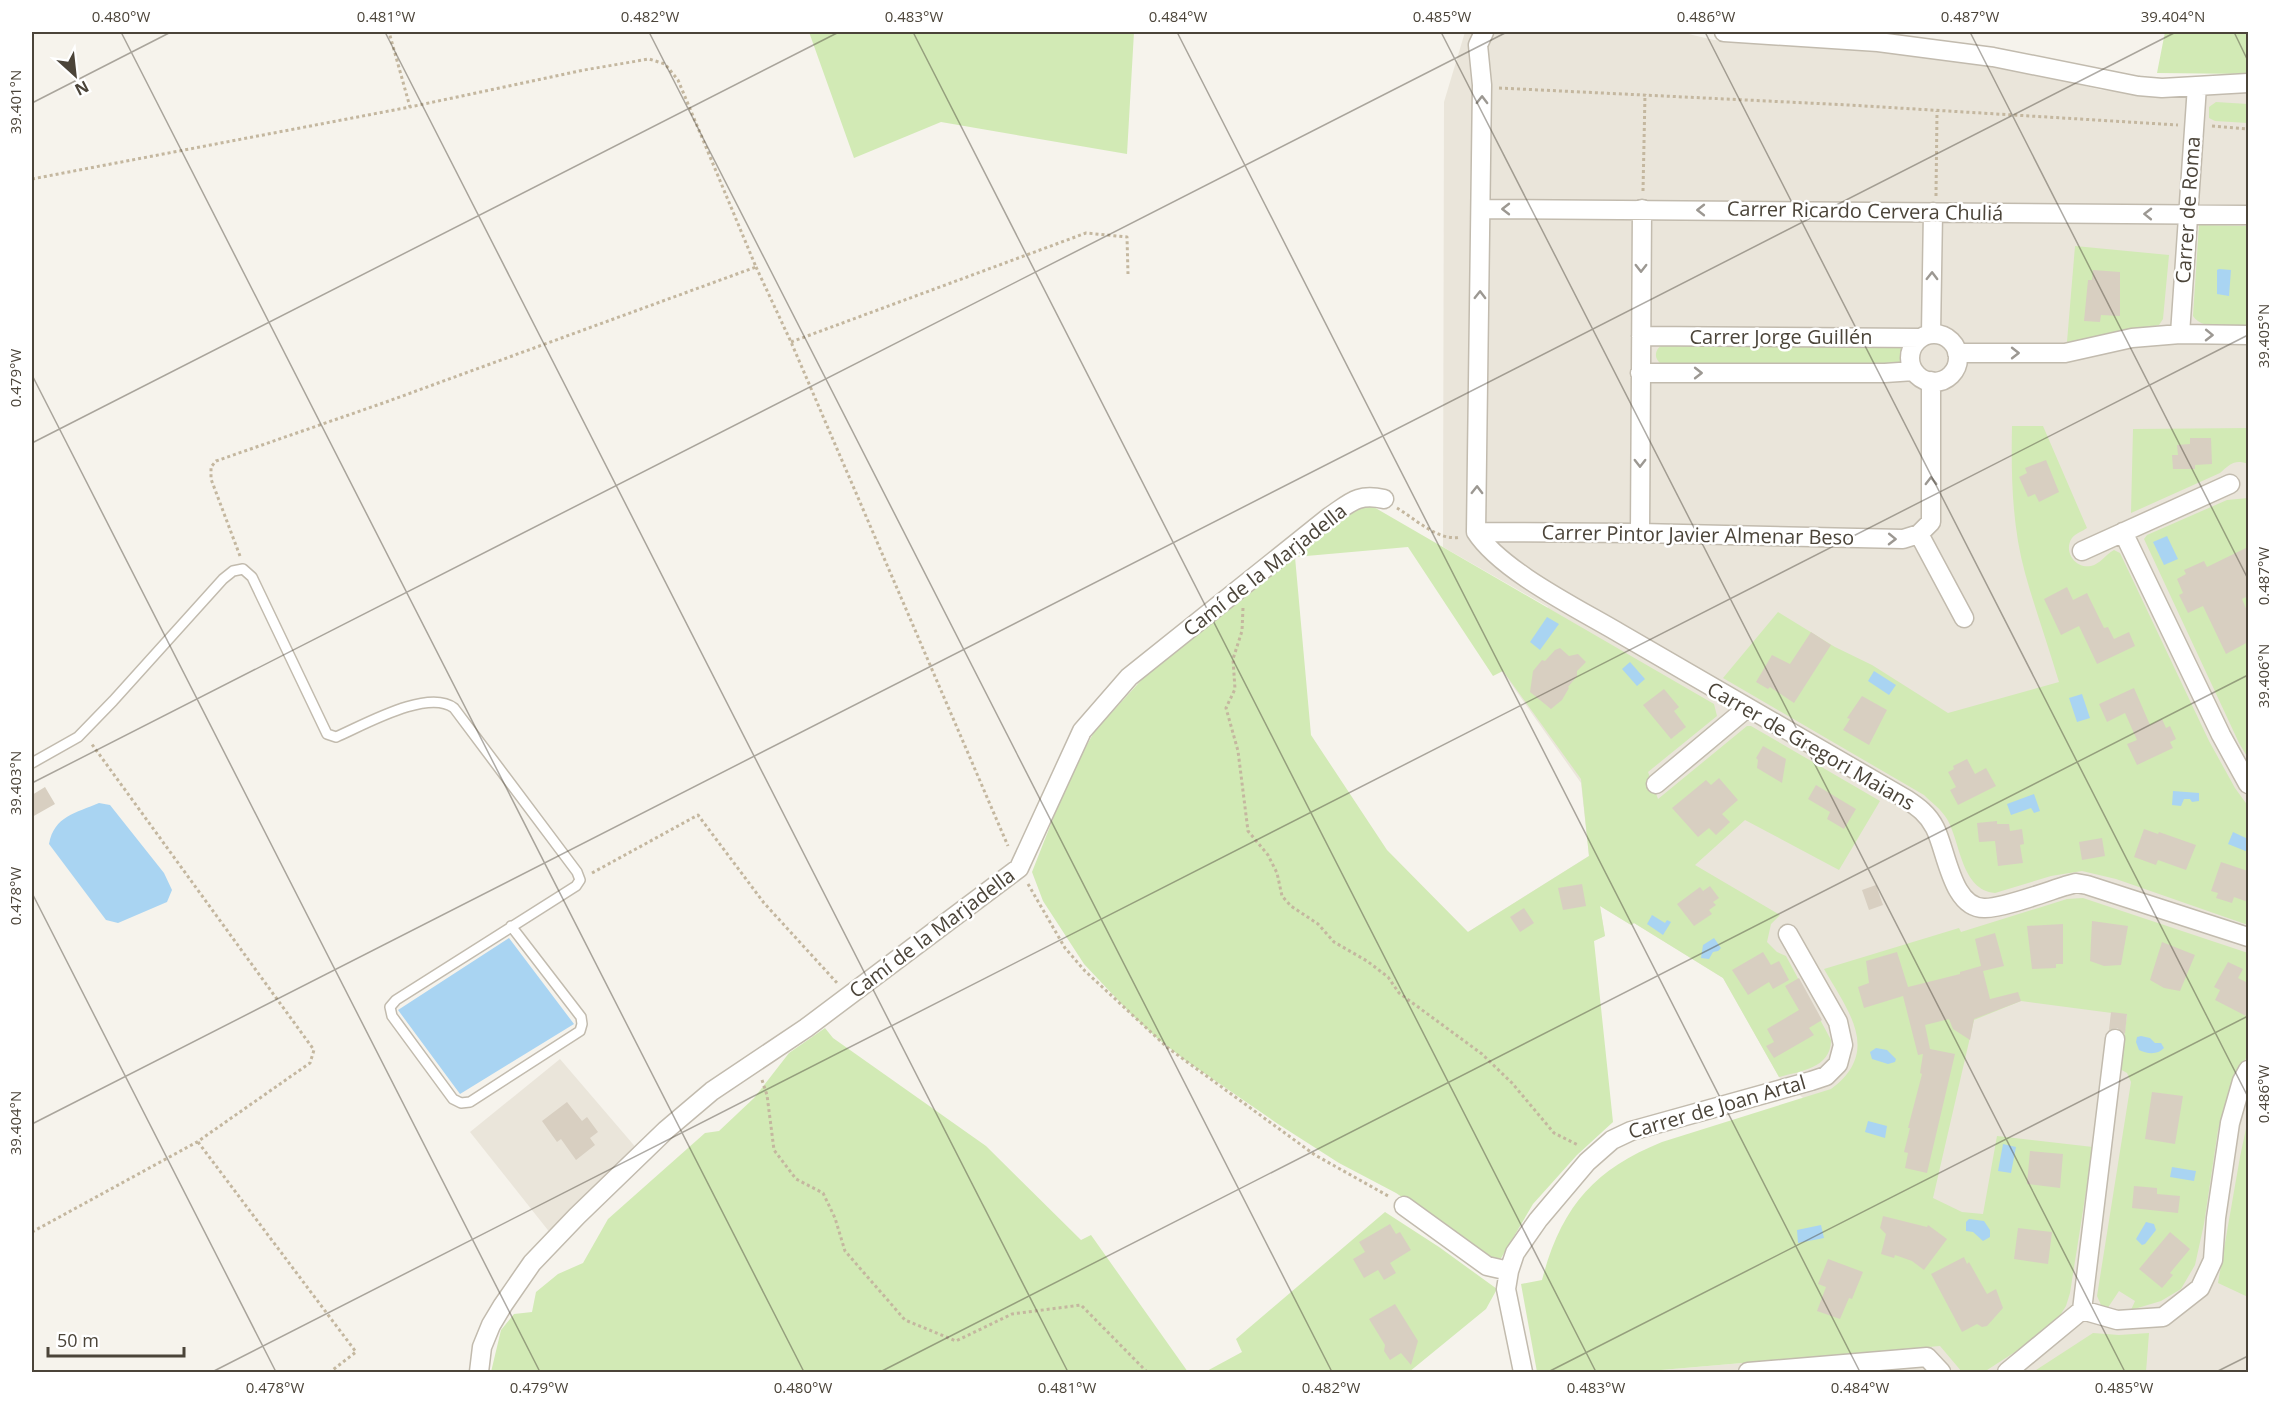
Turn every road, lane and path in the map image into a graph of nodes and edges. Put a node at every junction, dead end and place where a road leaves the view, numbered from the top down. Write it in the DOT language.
graph roads {
  1 [pos="389,32"];
  2 [pos="1484,32"];
  3 [pos="1724,32"];
  4 [pos="2248,83"];
  5 [pos="2197,86"];
  6 [pos="1482,87"];
  7 [pos="1645,94"];
  8 [pos="410,107"];
  9 [pos="1937,111"];
  10 [pos="2194,125"];
  11 [pos="2248,129"];
  12 [pos="32,179"];
  13 [pos="1642,202"];
  14 [pos="1934,203"];
  15 [pos="1481,210"];
  16 [pos="2188,214"];
  17 [pos="2248,215"];
  18 [pos="756,267"];
  19 [pos="1128,274"];
  20 [pos="2180,334"];
  21 [pos="2248,335"];
  22 [pos="1641,336"];
  23 [pos="1926,336"];
  24 [pos="791,342"];
  25 [pos="1957,353"];
  26 [pos="1914,371"];
  27 [pos="1640,373"];
  28 [pos="1931,381"];
  29 [pos="2230,484"];
  30 [pos="1384,499"];
  31 [pos="2123,532"];
  32 [pos="1640,533"];
  33 [pos="1919,534"];
  34 [pos="1481,539"];
  35 [pos="2082,551"];
  36 [pos="238,570"];
  37 [pos="1238,590"];
  38 [pos="1964,618"];
  39 [pos="1747,708"];
  40 [pos="82,732"];
  41 [pos="32,763"];
  42 [pos="1656,784"];
  43 [pos="2248,784"];
  44 [pos="1019,868"];
  45 [pos="580,880"];
  46 [pos="511,926"];
  47 [pos="1788,934"];
  48 [pos="2248,937"];
  49 [pos="849,996"];
  50 [pos="2115,1039"];
  51 [pos="754,1061"];
  52 [pos="2248,1070"];
  53 [pos="197,1142"];
  54 [pos="1597,1152"];
  55 [pos="1404,1206"];
  56 [pos="32,1232"];
  57 [pos="1509,1271"];
  58 [pos="2082,1310"];
  59 [pos="330,1372"];
  60 [pos="479,1372"];
  61 [pos="1147,1372"];
  62 [pos="1523,1372"];
  63 [pos="1748,1372"];
  64 [pos="1941,1372"];
  65 [pos="2007,1372"];
  1 -- 8 [label="path"];
  2 -- 6 [label="street"];
  3 -- 5 [label="street"];
  4 -- 5 [label="street"];
  5 -- 10 [label="street, Carrer de Roma"];
  6 -- 7 [label="path"];
  15 -- 6 [label="street, one-way"];
  7 -- 9 [label="path"];
  7 -- 13 [label="path"];
  8 -- 12 [label="path"];
  8 -- 18 [label="path"];
  9 -- 10 [label="path"];
  9 -- 14 [label="path"];
  10 -- 11 [label="path"];
  10 -- 16 [label="street, Carrer de Roma"];
  14 -- 13 [label="street, Carrer Ricardo Cervera Chuliá, one-way"];
  13 -- 15 [label="street, Carrer Ricardo Cervera Chuliá, one-way"];
  13 -- 22 [label="street, one-way"];
  16 -- 14 [label="street, Carrer Ricardo Cervera Chuliá, one-way"];
  23 -- 14 [label="street, one-way"];
  34 -- 15 [label="street, one-way"];
  16 -- 17 [label="street, Carrer Ricardo Cervera Chuliá"];
  16 -- 20 [label="street, Carrer de Roma"];
  18 -- 24 [label="path"];
  18 -- 36 [label="path"];
  19 -- 24 [label="path"];
  20 -- 21 [label="street, one-way"];
  25 -- 20 [label="street, one-way"];
  22 -- 23 [label="street, Carrer Jorge Guillén"];
  22 -- 27 [label="street"];
  23 -- 25 [label="street"];
  23 -- 26 [label="street"];
  24 -- 44 [label="path"];
  25 -- 28 [label="street"];
  27 -- 26 [label="street, Carrer Jorge Guillén, one-way"];
  26 -- 28 [label="street"];
  27 -- 32 [label="street, one-way"];
  33 -- 28 [label="street, one-way"];
  29 -- 31 [label="street"];
  30 -- 34 [label="path"];
  30 -- 37 [label="street, Camí de la Marjadella"];
  31 -- 35 [label="street"];
  31 -- 43 [label="street"];
  32 -- 33 [label="street, Carrer Pintor Javier Almenar Beso, one-way"];
  32 -- 34 [label="street, Carrer Pintor Javier Almenar Beso"];
  33 -- 38 [label="street"];
  34 -- 39 [label="street, Carrer de Gregori Maians"];
  36 -- 40 [label="lane"];
  36 -- 45 [label="lane"];
  37 -- 44 [label="street, Camí de la Marjadella"];
  37 -- 54 [label="path"];
  39 -- 42 [label="street"];
  39 -- 48 [label="street, Carrer de Gregori Maians"];
  40 -- 41 [label="lane"];
  40 -- 53 [label="path"];
  44 -- 49 [label="street, Camí de la Marjadella"];
  44 -- 55 [label="path"];
  45 -- 46 [label="lane"];
  45 -- 49 [label="path"];
  46 -- 46 [label="lane"];
  47 -- 54 [label="street, Carrer de Joan Artal"];
  49 -- 51 [label="street, Camí de la Marjadella"];
  50 -- 58 [label="street"];
  51 -- 60 [label="street, Camí de la Marjadella"];
  51 -- 61 [label="path"];
  52 -- 58 [label="street"];
  53 -- 56 [label="path"];
  53 -- 59 [label="path"];
  54 -- 57 [label="street, Carrer de Joan Artal"];
  55 -- 57 [label="street"];
  57 -- 62 [label="street, Carrer de Joan Artal"];
  58 -- 65 [label="street"];
  63 -- 64 [label="street"];
}
